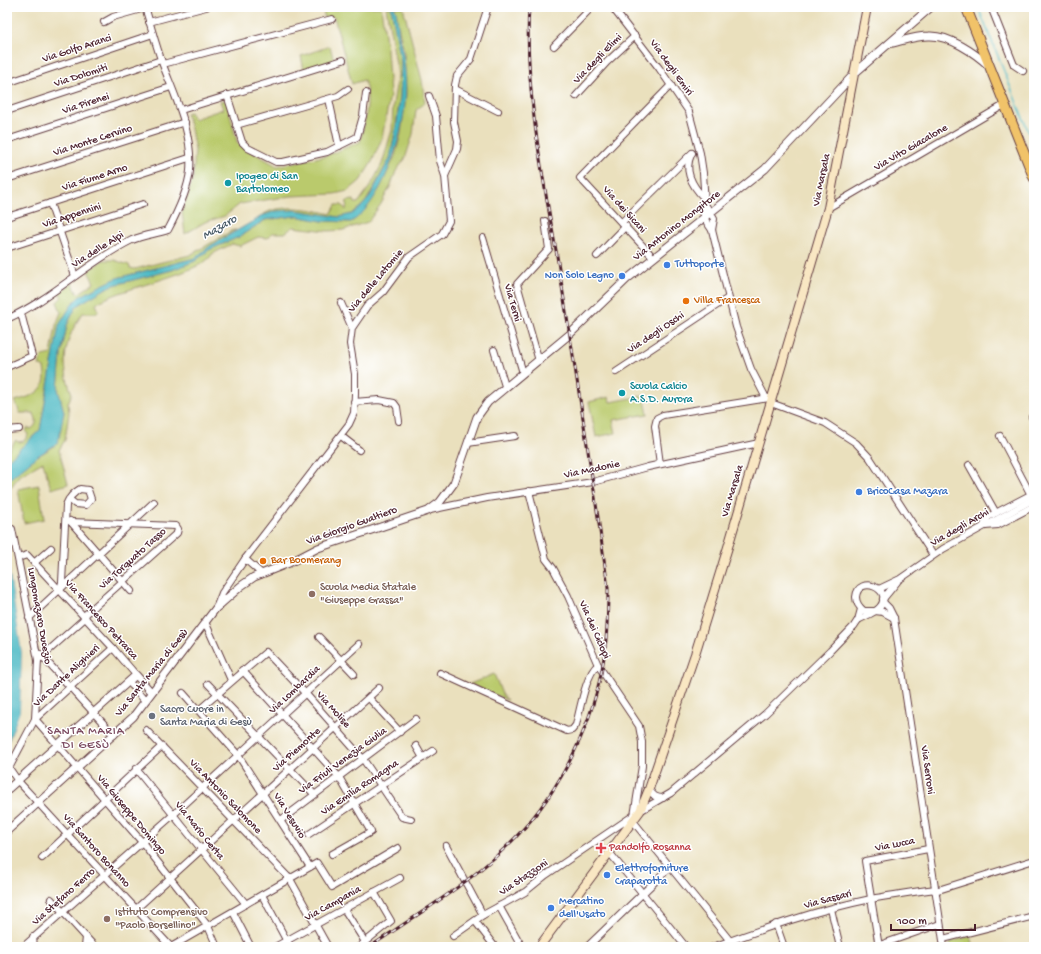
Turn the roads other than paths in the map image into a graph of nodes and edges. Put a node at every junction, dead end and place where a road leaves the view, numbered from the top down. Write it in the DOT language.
graph roads {
  1 [pos="145,7"];
  2 [pos="206,7"];
  3 [pos="488,7"];
  4 [pos="592,7"];
  5 [pos="612,7"];
  6 [pos="868,7"];
  7 [pos="931,7"];
  8 [pos="966,7"];
  9 [pos="991,7"];
  10 [pos="332,19"];
  11 [pos="104,22"];
  12 [pos="149,22"];
  13 [pos="153,34"];
  14 [pos="635,36"];
  15 [pos="886,45"];
  16 [pos="554,46"];
  17 [pos="343,60"];
  18 [pos="162,62"];
  19 [pos="989,66"];
  20 [pos="1023,71"];
  21 [pos="856,72"];
  22 [pos="7,82"];
  23 [pos="671,85"];
  24 [pos="171,86"];
  25 [pos="348,89"];
  26 [pos="455,89"];
  27 [pos="366,93"];
  28 [pos="227,95"];
  29 [pos="429,96"];
  30 [pos="576,96"];
  31 [pos="329,99"];
  32 [pos="1004,105"];
  33 [pos="181,110"];
  34 [pos="7,111"];
  35 [pos="498,111"];
  36 [pos="185,122"];
  37 [pos="236,125"];
  38 [pos="7,140"];
  39 [pos="339,146"];
  40 [pos="699,148"];
  41 [pos="692,153"];
  42 [pos="189,158"];
  43 [pos="445,176"];
  44 [pos="1034,178"];
  45 [pos="7,179"];
  46 [pos="705,201"];
  47 [pos="50,203"];
  48 [pos="143,204"];
  49 [pos="828,208"];
  50 [pos="712,213"];
  51 [pos="7,217"];
  52 [pos="704,218"];
  53 [pos="545,221"];
  54 [pos="624,224"];
  55 [pos="712,230"];
  56 [pos="59,231"];
  57 [pos="483,238"];
  58 [pos="7,248"];
  59 [pos="597,256"];
  60 [pos="653,257"];
  61 [pos="75,276"];
  62 [pos="728,298"];
  63 [pos="341,303"];
  64 [pos="21,313"];
  65 [pos="7,319"];
  66 [pos="352,328"];
  67 [pos="494,350"];
  68 [pos="539,361"];
  69 [pos="7,367"];
  70 [pos="616,372"];
  71 [pos="523,373"];
  72 [pos="505,386"];
  73 [pos="770,400"];
  74 [pos="354,402"];
  75 [pos="399,421"];
  76 [pos="19,429"];
  77 [pos="7,430"];
  78 [pos="341,436"];
  79 [pos="515,436"];
  80 [pos="1000,436"];
  81 [pos="468,443"];
  82 [pos="759,443"];
  83 [pos="359,450"];
  84 [pos="660,464"];
  85 [pos="969,465"];
  86 [pos="529,491"];
  87 [pos="1033,496"];
  88 [pos="69,499"];
  89 [pos="154,502"];
  90 [pos="1034,506"];
  91 [pos="428,510"];
  92 [pos="996,513"];
  93 [pos="65,515"];
  94 [pos="71,522"];
  95 [pos="130,524"];
  96 [pos="984,526"];
  97 [pos="12,529"];
  98 [pos="51,548"];
  99 [pos="99,553"];
  100 [pos="933,555"];
  101 [pos="18,558"];
  102 [pos="245,559"];
  103 [pos="34,563"];
  104 [pos="262,574"];
  105 [pos="900,579"];
  106 [pos="123,582"];
  107 [pos="879,589"];
  108 [pos="60,591"];
  109 [pos="131,591"];
  110 [pos="883,601"];
  111 [pos="216,608"];
  112 [pos="861,609"];
  113 [pos="874,611"];
  114 [pos="29,618"];
  115 [pos="85,618"];
  116 [pos="894,618"];
  117 [pos="858,620"];
  118 [pos="206,624"];
  119 [pos="319,636"];
  120 [pos="359,644"];
  121 [pos="113,648"];
  122 [pos="40,658"];
  123 [pos="341,661"];
  124 [pos="598,665"];
  125 [pos="242,670"];
  126 [pos="440,673"];
  127 [pos="354,674"];
  128 [pos="136,675"];
  129 [pos="231,680"];
  130 [pos="129,682"];
  131 [pos="208,684"];
  132 [pos="71,686"];
  133 [pos="379,688"];
  134 [pos="152,692"];
  135 [pos="183,693"];
  136 [pos="217,693"];
  137 [pos="305,693"];
  138 [pos="369,698"];
  139 [pos="145,701"];
  140 [pos="199,710"];
  141 [pos="94,713"];
  142 [pos="283,715"];
  143 [pos="35,719"];
  144 [pos="416,719"];
  145 [pos="336,727"];
  146 [pos="146,730"];
  147 [pos="400,732"];
  148 [pos="114,735"];
  149 [pos="259,736"];
  150 [pos="58,745"];
  151 [pos="162,746"];
  152 [pos="416,746"];
  153 [pos="313,749"];
  154 [pos="433,751"];
  155 [pos="238,755"];
  156 [pos="363,758"];
  157 [pos="423,758"];
  158 [pos="78,767"];
  159 [pos="290,769"];
  160 [pos="8,770"];
  161 [pos="136,770"];
  162 [pos="339,777"];
  163 [pos="18,781"];
  164 [pos="381,786"];
  165 [pos="202,788"];
  166 [pos="7,790"];
  167 [pos="649,790"];
  168 [pos="264,794"];
  169 [pos="314,794"];
  170 [pos="665,798"];
  171 [pos="105,799"];
  172 [pos="39,804"];
  173 [pos="354,805"];
  174 [pos="173,815"];
  175 [pos="635,817"];
  176 [pos="411,819"];
  177 [pos="281,820"];
  178 [pos="233,821"];
  179 [pos="7,832"];
  180 [pos="67,834"];
  181 [pos="309,834"];
  182 [pos="605,836"];
  183 [pos="142,842"];
  184 [pos="446,846"];
  185 [pos="398,848"];
  186 [pos="928,848"];
  187 [pos="201,850"];
  188 [pos="611,850"];
  189 [pos="332,854"];
  190 [pos="42,858"];
  191 [pos="1034,860"];
  192 [pos="310,867"];
  193 [pos="670,867"];
  194 [pos="104,874"];
  195 [pos="170,878"];
  196 [pos="400,878"];
  197 [pos="290,879"];
  198 [pos="935,890"];
  199 [pos="374,892"];
  200 [pos="642,893"];
  201 [pos="262,895"];
  202 [pos="51,899"];
  203 [pos="871,899"];
  204 [pos="246,904"];
  205 [pos="499,906"];
  206 [pos="136,909"];
  207 [pos="344,909"];
  208 [pos="831,909"];
  209 [pos="63,912"];
  210 [pos="233,912"];
  211 [pos="483,915"];
  212 [pos="1034,916"];
  213 [pos="475,921"];
  214 [pos="776,924"];
  215 [pos="940,924"];
  216 [pos="316,925"];
  217 [pos="208,926"];
  218 [pos="453,936"];
  219 [pos="86,937"];
  220 [pos="33,938"];
  221 [pos="943,940"];
  222 [pos="286,941"];
  223 [pos="730,941"];
  224 [pos="365,942"];
  225 [pos="877,946"];
  226 [pos="23,947"];
  227 [pos="34,947"];
  228 [pos="85,947"];
  229 [pos="95,947"];
  230 [pos="170,947"];
  231 [pos="217,947"];
  232 [pos="251,947"];
  233 [pos="275,947"];
  234 [pos="290,947"];
  235 [pos="328,947"];
  236 [pos="359,947"];
  237 [pos="495,947"];
  238 [pos="522,947"];
  239 [pos="540,947"];
  240 [pos="587,947"];
  241 [pos="686,947"];
  242 [pos="713,947"];
  243 [pos="735,947"];
  244 [pos="784,947"];
  245 [pos="840,947"];
  246 [pos="944,947"];
  1 -- 11 [label="street"];
  1 -- 12 [label="street, Via delle Alpi"];
  2 -- 12 [label="street"];
  3 -- 26 [label="street"];
  4 -- 16 [label="street"];
  5 -- 14 [label="street, Via degli Emiri"];
  6 -- 21 [label="main road, Via Marsala"];
  7 -- 15 [label="street, Via Antonino Mongitore"];
  8 -- 19 [label="main road"];
  9 -- 20 [label="street"];
  10 -- 18 [label="street, Via Dolomiti"];
  12 -- 13 [label="street, Via delle Alpi"];
  13 -- 18 [label="street, Via delle Alpi"];
  13 -- 22 [label="street, Via Golfo Aranci"];
  14 -- 23 [label="street, Via degli Emiri"];
  14 -- 30 [label="street, Via degli Elimi"];
  15 -- 19 [label="street"];
  15 -- 21 [label="street, Via Antonino Mongitore"];
  17 -- 28 [label="street"];
  18 -- 24 [label="street, Via delle Alpi"];
  18 -- 34 [label="street, Via Dolomiti"];
  19 -- 32 [label="main road"];
  21 -- 49 [label="main road, Via Marsala"];
  21 -- 50 [label="street, Via Antonino Mongitore"];
  23 -- 40 [label="street, Via degli Emiri"];
  23 -- 54 [label="street, Via dei Sicani"];
  24 -- 33 [label="street, Via delle Alpi"];
  24 -- 38 [label="street, Via Pirenei"];
  25 -- 31 [label="street"];
  26 -- 35 [label="street"];
  26 -- 43 [label="street"];
  27 -- 39 [label="street"];
  28 -- 33 [label="street"];
  28 -- 37 [label="street"];
  29 -- 43 [label="street, Via delle Latomie"];
  31 -- 37 [label="street"];
  31 -- 39 [label="street"];
  32 -- 44 [label="main road"];
  32 -- 49 [label="street, Via Vito Giacalone"];
  33 -- 36 [label="street, Via delle Alpi"];
  36 -- 42 [label="street, Via delle Alpi"];
  36 -- 45 [label="street, Via Monte Cervino"];
  37 -- 39 [label="street"];
  40 -- 41 [label="street"];
  40 -- 46 [label="street, Via degli Emiri"];
  41 -- 46 [label="street"];
  41 -- 54 [label="street"];
  42 -- 47 [label="street, Via Fiume Arno"];
  42 -- 61 [label="street, Via delle Alpi"];
  43 -- 66 [label="street, Via delle Latomie"];
  46 -- 50 [label="street"];
  46 -- 52 [label="street, Via degli Emiri"];
  47 -- 51 [label="street, Via Fiume Arno"];
  47 -- 56 [label="street"];
  48 -- 56 [label="street, Via Appennini"];
  49 -- 73 [label="main road, Via Marsala"];
  50 -- 52 [label="street, Via Antonino Mongitore"];
  50 -- 55 [label="street"];
  52 -- 55 [label="street"];
  52 -- 60 [label="street, Via Antonino Mongitore"];
  53 -- 68 [label="street"];
  54 -- 59 [label="street"];
  54 -- 60 [label="street, Via dei Sicani"];
  55 -- 62 [label="street"];
  56 -- 58 [label="street, Via Appennini"];
  56 -- 61 [label="street"];
  57 -- 71 [label="street, Via Terni"];
  60 -- 68 [label="street, Via Antonino Mongitore"];
  61 -- 64 [label="street, Via delle Alpi"];
  62 -- 70 [label="street, Via degli Oschi"];
  62 -- 73 [label="street"];
  63 -- 66 [label="street"];
  64 -- 65 [label="street, Via delle Alpi"];
  64 -- 69 [label="street"];
  66 -- 74 [label="street, Via delle Latomie"];
  67 -- 72 [label="street"];
  68 -- 71 [label="street, Via Antonino Mongitore"];
  71 -- 72 [label="street, Via Antonino Mongitore"];
  72 -- 81 [label="street, Via Antonino Mongitore"];
  73 -- 82 [label="main road, Via Marsala"];
  73 -- 84 [label="street"];
  73 -- 100 [label="street"];
  74 -- 75 [label="street"];
  74 -- 78 [label="street, Via delle Latomie"];
  76 -- 77 [label="street"];
  78 -- 83 [label="street"];
  78 -- 102 [label="street, Via delle Latomie"];
  79 -- 81 [label="street"];
  80 -- 87 [label="street"];
  81 -- 91 [label="street, Via Antonino Mongitore"];
  82 -- 84 [label="street, Via Madonie"];
  82 -- 167 [label="main road, Via Marsala"];
  84 -- 86 [label="street, Via Madonie"];
  85 -- 92 [label="street"];
  86 -- 91 [label="street, Via Madonie"];
  86 -- 124 [label="street, Via dei Ciclopi"];
  87 -- 92 [label="street"];
  87 -- 96 [label="street, Via degli Archi"];
  88 -- 93 [label="street"];
  89 -- 95 [label="street"];
  90 -- 96 [label="street"];
  91 -- 104 [label="street, Via Giorgio Gualtiero"];
  92 -- 96 [label="street"];
  93 -- 94 [label="street"];
  93 -- 108 [label="street"];
  94 -- 95 [label="street, Via Torquato Tasso"];
  94 -- 99 [label="street"];
  95 -- 99 [label="street"];
  95 -- 106 [label="street, Via Torquato Tasso"];
  96 -- 100 [label="street, Via degli Archi"];
  97 -- 101 [label="street, Lungomazaro Ducezio"];
  98 -- 103 [label="street"];
  99 -- 106 [label="street"];
  99 -- 108 [label="street"];
  100 -- 105 [label="street, Via degli Archi"];
  101 -- 103 [label="street, Via Francesco Petrarca"];
  101 -- 114 [label="street, Lungomazaro Ducezio"];
  102 -- 104 [label="street"];
  102 -- 111 [label="street, Via delle Latomie"];
  103 -- 108 [label="street, Via Francesco Petrarca"];
  104 -- 111 [label="street, Via Giorgio Gualtiero"];
  105 -- 107 [label="street, Via degli Archi"];
  105 -- 110 [label="street, Via degli Archi"];
  106 -- 109 [label="street"];
  106 -- 115 [label="street, Via Torquato Tasso"];
  107 -- 110 [label="street"];
  107 -- 112 [label="street"];
  108 -- 114 [label="street"];
  108 -- 115 [label="street, Via Francesco Petrarca"];
  110 -- 113 [label="street"];
  110 -- 116 [label="street, Via Serroni"];
  111 -- 118 [label="street, Via Santa Maria di Gesù"];
  112 -- 113 [label="street"];
  112 -- 117 [label="street"];
  113 -- 116 [label="street"];
  113 -- 117 [label="street"];
  114 -- 122 [label="street, Lungomazaro Ducezio"];
  115 -- 121 [label="street, Via Francesco Petrarca"];
  115 -- 122 [label="street, Via Torquato Tasso"];
  116 -- 186 [label="street, Via Serroni"];
  117 -- 170 [label="street, Via Stazzoni"];
  118 -- 129 [label="street"];
  118 -- 134 [label="street, Via Santa Maria di Gesù"];
  119 -- 123 [label="street"];
  120 -- 123 [label="street, Via Lombardia"];
  121 -- 128 [label="street, Via Francesco Petrarca"];
  121 -- 132 [label="street, Via Dante Alighieri"];
  122 -- 132 [label="street"];
  122 -- 143 [label="street, Lungomazaro Ducezio"];
  123 -- 127 [label="street"];
  123 -- 137 [label="street, Via Lombardia"];
  124 -- 126 [label="street"];
  124 -- 175 [label="street, Via dei Ciclopi"];
  125 -- 129 [label="street, Via Molise"];
  125 -- 137 [label="street, Via Molise"];
  125 -- 142 [label="street"];
  128 -- 130 [label="street"];
  128 -- 134 [label="street, Via Francesco Petrarca"];
  129 -- 136 [label="street, Via Molise"];
  130 -- 139 [label="street"];
  130 -- 141 [label="street"];
  131 -- 136 [label="street"];
  132 -- 141 [label="street"];
  132 -- 143 [label="street, Via Dante Alighieri"];
  133 -- 138 [label="street, Via Piemonte"];
  134 -- 139 [label="street, Via Santa Maria di Gesù"];
  135 -- 140 [label="street, Via Vesuvio"];
  136 -- 140 [label="street, Via Molise"];
  136 -- 149 [label="street"];
  137 -- 142 [label="street, Via Lombardia"];
  137 -- 145 [label="street, Via Molise"];
  138 -- 145 [label="street, Via Piemonte"];
  138 -- 147 [label="street"];
  139 -- 148 [label="street, Via Santa Maria di Gesù"];
  140 -- 155 [label="street, Via Vesuvio"];
  141 -- 148 [label="street"];
  141 -- 150 [label="street"];
  142 -- 149 [label="street, Via Lombardia"];
  142 -- 153 [label="street"];
  143 -- 150 [label="street, Via Giuseppe Domingo"];
  143 -- 160 [label="street, Lungomazaro Ducezio"];
  144 -- 147 [label="street, Via Friuli Venezia Giulia"];
  145 -- 153 [label="street, Via Piemonte"];
  145 -- 156 [label="street, Via Molise"];
  146 -- 151 [label="street, Via Antonio Salomone"];
  147 -- 156 [label="street, Via Friuli Venezia Giulia"];
  148 -- 158 [label="street, Via Santa Maria di Gesù"];
  149 -- 155 [label="street, Via Lombardia"];
  149 -- 159 [label="street"];
  150 -- 158 [label="street, Via Giuseppe Domingo"];
  150 -- 163 [label="street"];
  151 -- 161 [label="street"];
  151 -- 165 [label="street, Via Antonio Salomone"];
  152 -- 157 [label="street"];
  153 -- 159 [label="street, Via Piemonte"];
  153 -- 162 [label="street"];
  154 -- 157 [label="street, Via Emilia Romagna"];
  155 -- 165 [label="street, Via Lombardia"];
  155 -- 168 [label="street, Via Vesuvio"];
  156 -- 162 [label="street, Via Friuli Venezia Giulia"];
  156 -- 164 [label="street, Via Molise"];
  157 -- 164 [label="street, Via Emilia Romagna"];
  158 -- 171 [label="street, Via Giuseppe Domingo"];
  158 -- 172 [label="street, Via Santa Maria di Gesù"];
  159 -- 168 [label="street, Via Piemonte"];
  159 -- 169 [label="street"];
  160 -- 163 [label="street, Via Santoro Bonanno"];
  161 -- 171 [label="street"];
  161 -- 174 [label="street, Via Mario Certa"];
  162 -- 169 [label="street, Via Friuli Venezia Giulia"];
  162 -- 173 [label="street"];
  163 -- 166 [label="street"];
  163 -- 172 [label="street, Via Santoro Bonanno"];
  164 -- 173 [label="street, Via Emilia Romagna"];
  164 -- 176 [label="street, Via Molise"];
  165 -- 174 [label="street, Via Lombardia"];
  165 -- 178 [label="street, Via Antonio Salomone"];
  167 -- 170 [label="street"];
  167 -- 175 [label="main road, Via Marsala"];
  168 -- 177 [label="street, Via Vesuvio"];
  168 -- 178 [label="street, Via Piemonte"];
  169 -- 177 [label="street, Via Friuli Venezia Giulia"];
  170 -- 175 [label="street, Via Stazzoni"];
  171 -- 180 [label="street"];
  171 -- 183 [label="street, Via Giuseppe Domingo"];
  172 -- 179 [label="street, Via Santa Maria di Gesù"];
  172 -- 180 [label="street, Via Santoro Bonanno"];
  173 -- 181 [label="street, Via Emilia Romagna"];
  173 -- 189 [label="street"];
  174 -- 183 [label="street, Via Stefano Ferro"];
  174 -- 187 [label="street, Via Mario Certa"];
  175 -- 182 [label="street, Via Stazzoni"];
  175 -- 188 [label="main road, Via Marsala"];
  175 -- 193 [label="street"];
  177 -- 192 [label="street, Via Vesuvio"];
  178 -- 187 [label="street, Via Piemonte"];
  178 -- 197 [label="street, Via Antonio Salomone"];
  180 -- 190 [label="street"];
  180 -- 194 [label="street, Via Santoro Bonanno"];
  182 -- 188 [label="street"];
  182 -- 205 [label="street, Via Stazzoni"];
  183 -- 194 [label="street, Via Stefano Ferro"];
  183 -- 195 [label="street, Via Giuseppe Domingo"];
  184 -- 211 [label="street"];
  185 -- 192 [label="street"];
  186 -- 198 [label="street, Via Serroni"];
  186 -- 203 [label="street, Via Lucca"];
  187 -- 195 [label="street, Via Piemonte"];
  187 -- 204 [label="street, Via Mario Certa"];
  188 -- 200 [label="street"];
  188 -- 239 [label="main road, Via Marsala"];
  191 -- 198 [label="street, Via Sassari"];
  192 -- 197 [label="street"];
  193 -- 200 [label="street"];
  193 -- 223 [label="street"];
  194 -- 206 [label="street, Via Santoro Bonanno"];
  194 -- 209 [label="street, Via Stefano Ferro"];
  195 -- 206 [label="street, Via Piemonte"];
  195 -- 217 [label="street, Via Giuseppe Domingo"];
  196 -- 199 [label="street, Via Campania"];
  197 -- 201 [label="street"];
  197 -- 216 [label="street, Via Antonio Salomone"];
  198 -- 203 [label="street, Via Sassari"];
  198 -- 215 [label="street, Via Serroni"];
  199 -- 207 [label="street, Via Campania"];
  199 -- 224 [label="street"];
  200 -- 240 [label="street"];
  200 -- 241 [label="street"];
  201 -- 204 [label="street"];
  201 -- 222 [label="street"];
  202 -- 209 [label="street"];
  203 -- 208 [label="street, Via Sassari"];
  203 -- 225 [label="street"];
  204 -- 210 [label="street"];
  205 -- 211 [label="street, Via Stazzoni"];
  205 -- 238 [label="street"];
  206 -- 230 [label="street, Via Santoro Bonanno"];
  207 -- 216 [label="street, Via Campania"];
  207 -- 224 [label="street"];
  208 -- 214 [label="street, Via Sassari"];
  208 -- 245 [label="street"];
  209 -- 219 [label="street"];
  209 -- 220 [label="street, Via Stefano Ferro"];
  210 -- 217 [label="street"];
  210 -- 232 [label="street"];
  211 -- 213 [label="street, Via Stazzoni"];
  212 -- 221 [label="street"];
  213 -- 218 [label="street, Via Stazzoni"];
  213 -- 237 [label="street"];
  214 -- 223 [label="street, Via Sassari"];
  214 -- 244 [label="street"];
  215 -- 221 [label="street, Via Serroni"];
  215 -- 225 [label="street"];
  216 -- 222 [label="street, Via Campania"];
  216 -- 235 [label="street, Via Antonio Salomone"];
  217 -- 230 [label="street"];
  217 -- 231 [label="street, Via Giuseppe Domingo"];
  219 -- 228 [label="street"];
  219 -- 229 [label="street"];
  220 -- 226 [label="street, Via Stefano Ferro"];
  220 -- 227 [label="street"];
  221 -- 246 [label="street, Via Serroni"];
  222 -- 233 [label="street, Via Campania"];
  222 -- 234 [label="street"];
  223 -- 242 [label="street, Via Sassari"];
  223 -- 243 [label="street"];
  224 -- 236 [label="street"];
}
